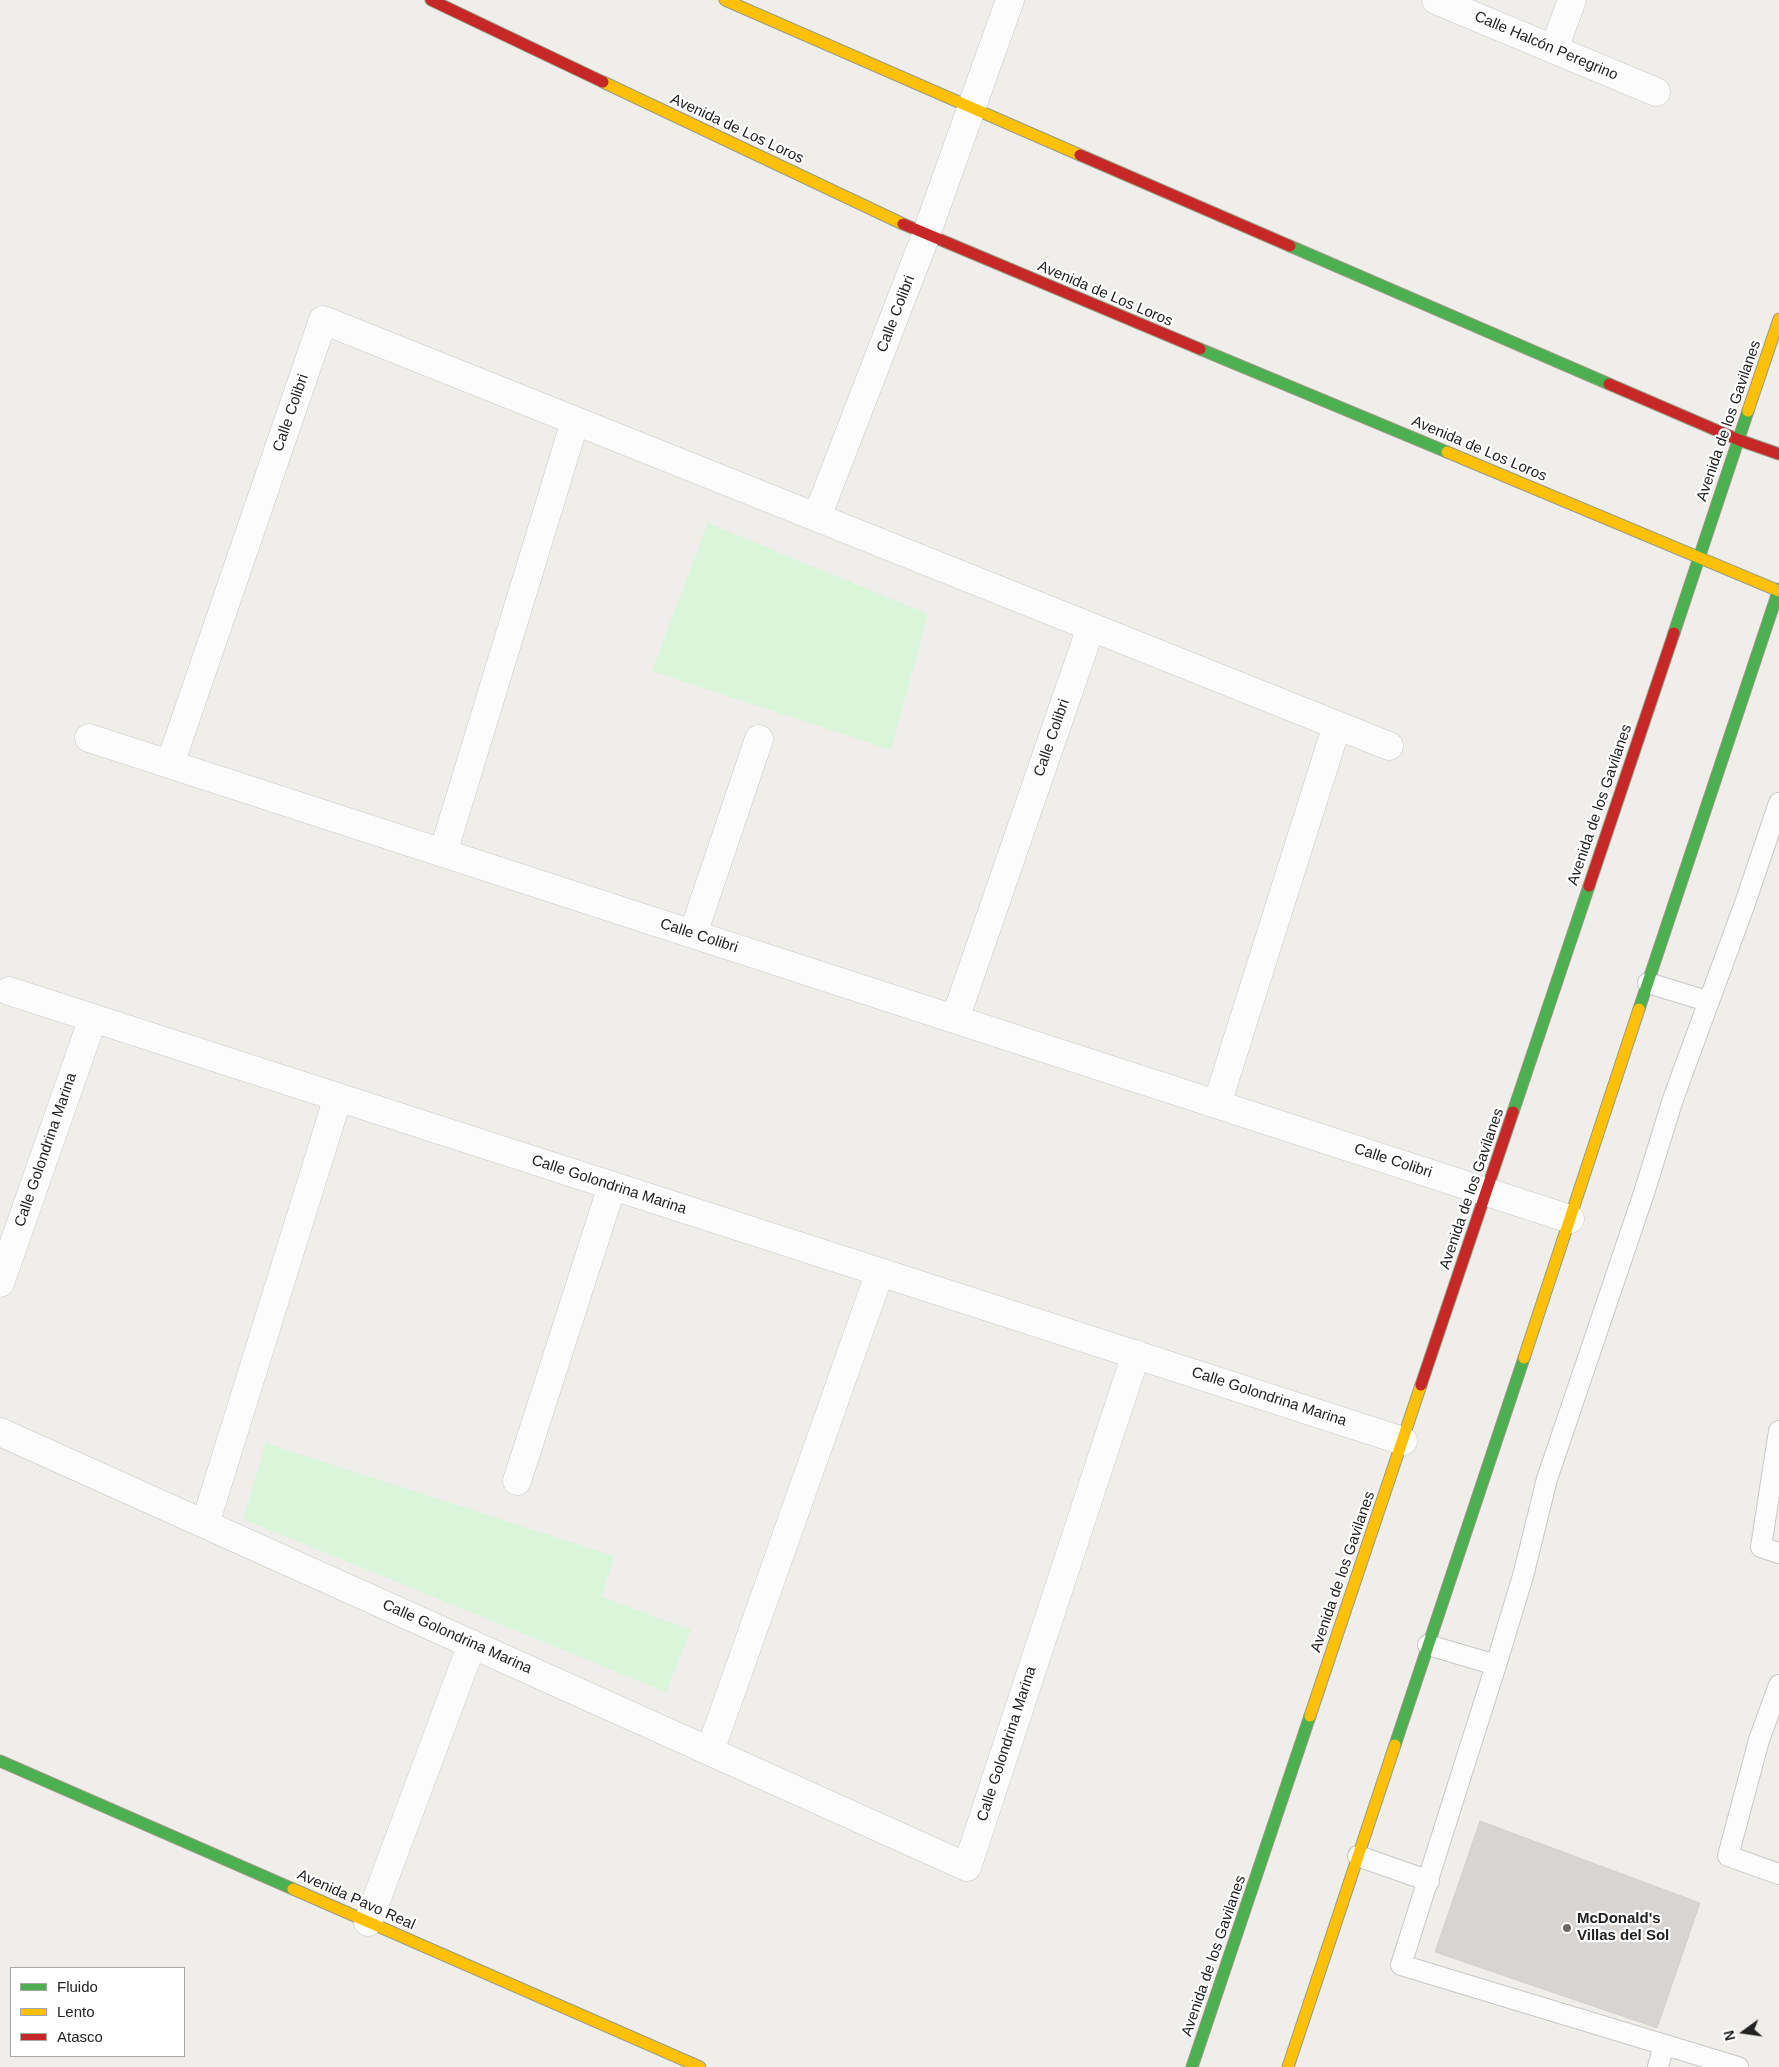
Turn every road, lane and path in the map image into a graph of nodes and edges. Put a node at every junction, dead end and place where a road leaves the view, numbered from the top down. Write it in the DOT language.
graph roads {
  1 [pos="431,0"];
  2 [pos="725,0"];
  3 [pos="1010,0"];
  4 [pos="1436,0"];
  5 [pos="1572,0"];
  6 [pos="1554,49"];
  7 [pos="1656,92"];
  8 [pos="970,108"];
  9 [pos="926,235"];
  10 [pos="1779,320"];
  11 [pos="576,421"];
  12 [pos="1738,440"];
  13 [pos="1779,454"];
  14 [pos="817,517"];
  15 [pos="1699,557"];
  16 [pos="1779,590"];
  17 [pos="1090,627"];
  18 [pos="1337,725"];
  19 [pos="89,738"];
  20 [pos="759,739"];
  21 [pos="1388,746"];
  22 [pos="170,764"];
  23 [pos="1779,803"];
  24 [pos="443,853"];
  25 [pos="693,934"];
  26 [pos="1648,983"];
  27 [pos="9,991"];
  28 [pos="1707,1000"];
  29 [pos="93,1018"];
  30 [pos="955,1019"];
  31 [pos="338,1097"];
  32 [pos="1217,1104"];
  33 [pos="612,1186"];
  34 [pos="1487,1192"];
  35 [pos="1570,1219"];
  36 [pos="880,1272"];
  37 [pos="0,1283"];
  38 [pos="1136,1354"];
  39 [pos="1779,1431"];
  40 [pos="0,1432"];
  41 [pos="1403,1440"];
  42 [pos="517,1481"];
  43 [pos="205,1524"];
  44 [pos="1779,1553"];
  45 [pos="472,1644"];
  46 [pos="1428,1644"];
  47 [pos="1496,1665"];
  48 [pos="1779,1684"];
  49 [pos="710,1751"];
  50 [pos="0,1761"];
  51 [pos="1358,1856"];
  52 [pos="1779,1874"];
  53 [pos="1429,1881"];
  54 [pos="368,1922"];
  55 [pos="1664,2045"];
  56 [pos="700,2067"];
  57 [pos="1192,2067"];
  58 [pos="1288,2067"];
  59 [pos="1658,2067"];
  60 [pos="1738,2067"];
  1 -- 9 [label="main road, Avenida de Los Loros"];
  2 -- 8 [label="main road"];
  3 -- 8 [label="street"];
  4 -- 6 [label="street, Calle Halcón Peregrino"];
  5 -- 6 [label="street"];
  6 -- 7 [label="street, Calle Halcón Peregrino"];
  8 -- 9 [label="street, Calle Colibri"];
  8 -- 12 [label="main road"];
  9 -- 14 [label="street, Calle Colibri"];
  9 -- 15 [label="main road, Avenida de Los Loros"];
  10 -- 12 [label="main road, Avenida de los Gavilanes"];
  11 -- 14 [label="street, Calle Colibri"];
  11 -- 22 [label="street, Calle Colibri"];
  11 -- 24 [label="street"];
  12 -- 13 [label="main road"];
  12 -- 15 [label="main road, Avenida de los Gavilanes"];
  14 -- 17 [label="street, Calle Colibri"];
  15 -- 16 [label="main road, Avenida de Los Loros"];
  15 -- 34 [label="main road, Avenida de los Gavilanes"];
  16 -- 26 [label="main road"];
  17 -- 18 [label="street, Calle Colibri"];
  17 -- 30 [label="street, Calle Colibri"];
  18 -- 21 [label="street, Calle Colibri"];
  18 -- 32 [label="street"];
  19 -- 22 [label="street, Calle Colibri"];
  20 -- 25 [label="street"];
  22 -- 24 [label="street, Calle Colibri"];
  23 -- 28 [label="lane"];
  24 -- 25 [label="street, Calle Colibri"];
  25 -- 30 [label="street, Calle Colibri"];
  26 -- 28 [label="lane"];
  26 -- 35 [label="main road"];
  27 -- 29 [label="street, Calle Golondrina Marina"];
  28 -- 47 [label="lane"];
  29 -- 31 [label="street, Calle Golondrina Marina"];
  29 -- 37 [label="street, Calle Golondrina Marina"];
  30 -- 32 [label="street, Calle Colibri"];
  31 -- 33 [label="street, Calle Golondrina Marina"];
  31 -- 43 [label="street"];
  32 -- 34 [label="street, Calle Colibri"];
  33 -- 36 [label="street, Calle Golondrina Marina"];
  33 -- 42 [label="street"];
  34 -- 35 [label="street, Calle Colibri"];
  34 -- 41 [label="main road, Avenida de los Gavilanes"];
  35 -- 46 [label="main road"];
  36 -- 38 [label="street, Calle Golondrina Marina"];
  36 -- 49 [label="street"];
  38 -- 41 [label="street, Calle Golondrina Marina"];
  38 -- 49 [label="street, Calle Golondrina Marina"];
  39 -- 44 [label="lane"];
  40 -- 43 [label="street, Calle Golondrina Marina"];
  41 -- 57 [label="main road, Avenida de los Gavilanes"];
  43 -- 45 [label="street, Calle Golondrina Marina"];
  45 -- 49 [label="street, Calle Golondrina Marina"];
  45 -- 54 [label="street"];
  46 -- 47 [label="lane"];
  46 -- 51 [label="main road"];
  47 -- 53 [label="lane"];
  48 -- 52 [label="lane"];
  50 -- 54 [label="main road, Avenida Pavo Real"];
  51 -- 53 [label="lane"];
  51 -- 58 [label="main road"];
  53 -- 55 [label="lane"];
  54 -- 56 [label="main road, Avenida Pavo Real"];
  55 -- 59 [label="lane"];
  55 -- 60 [label="lane"];
}
